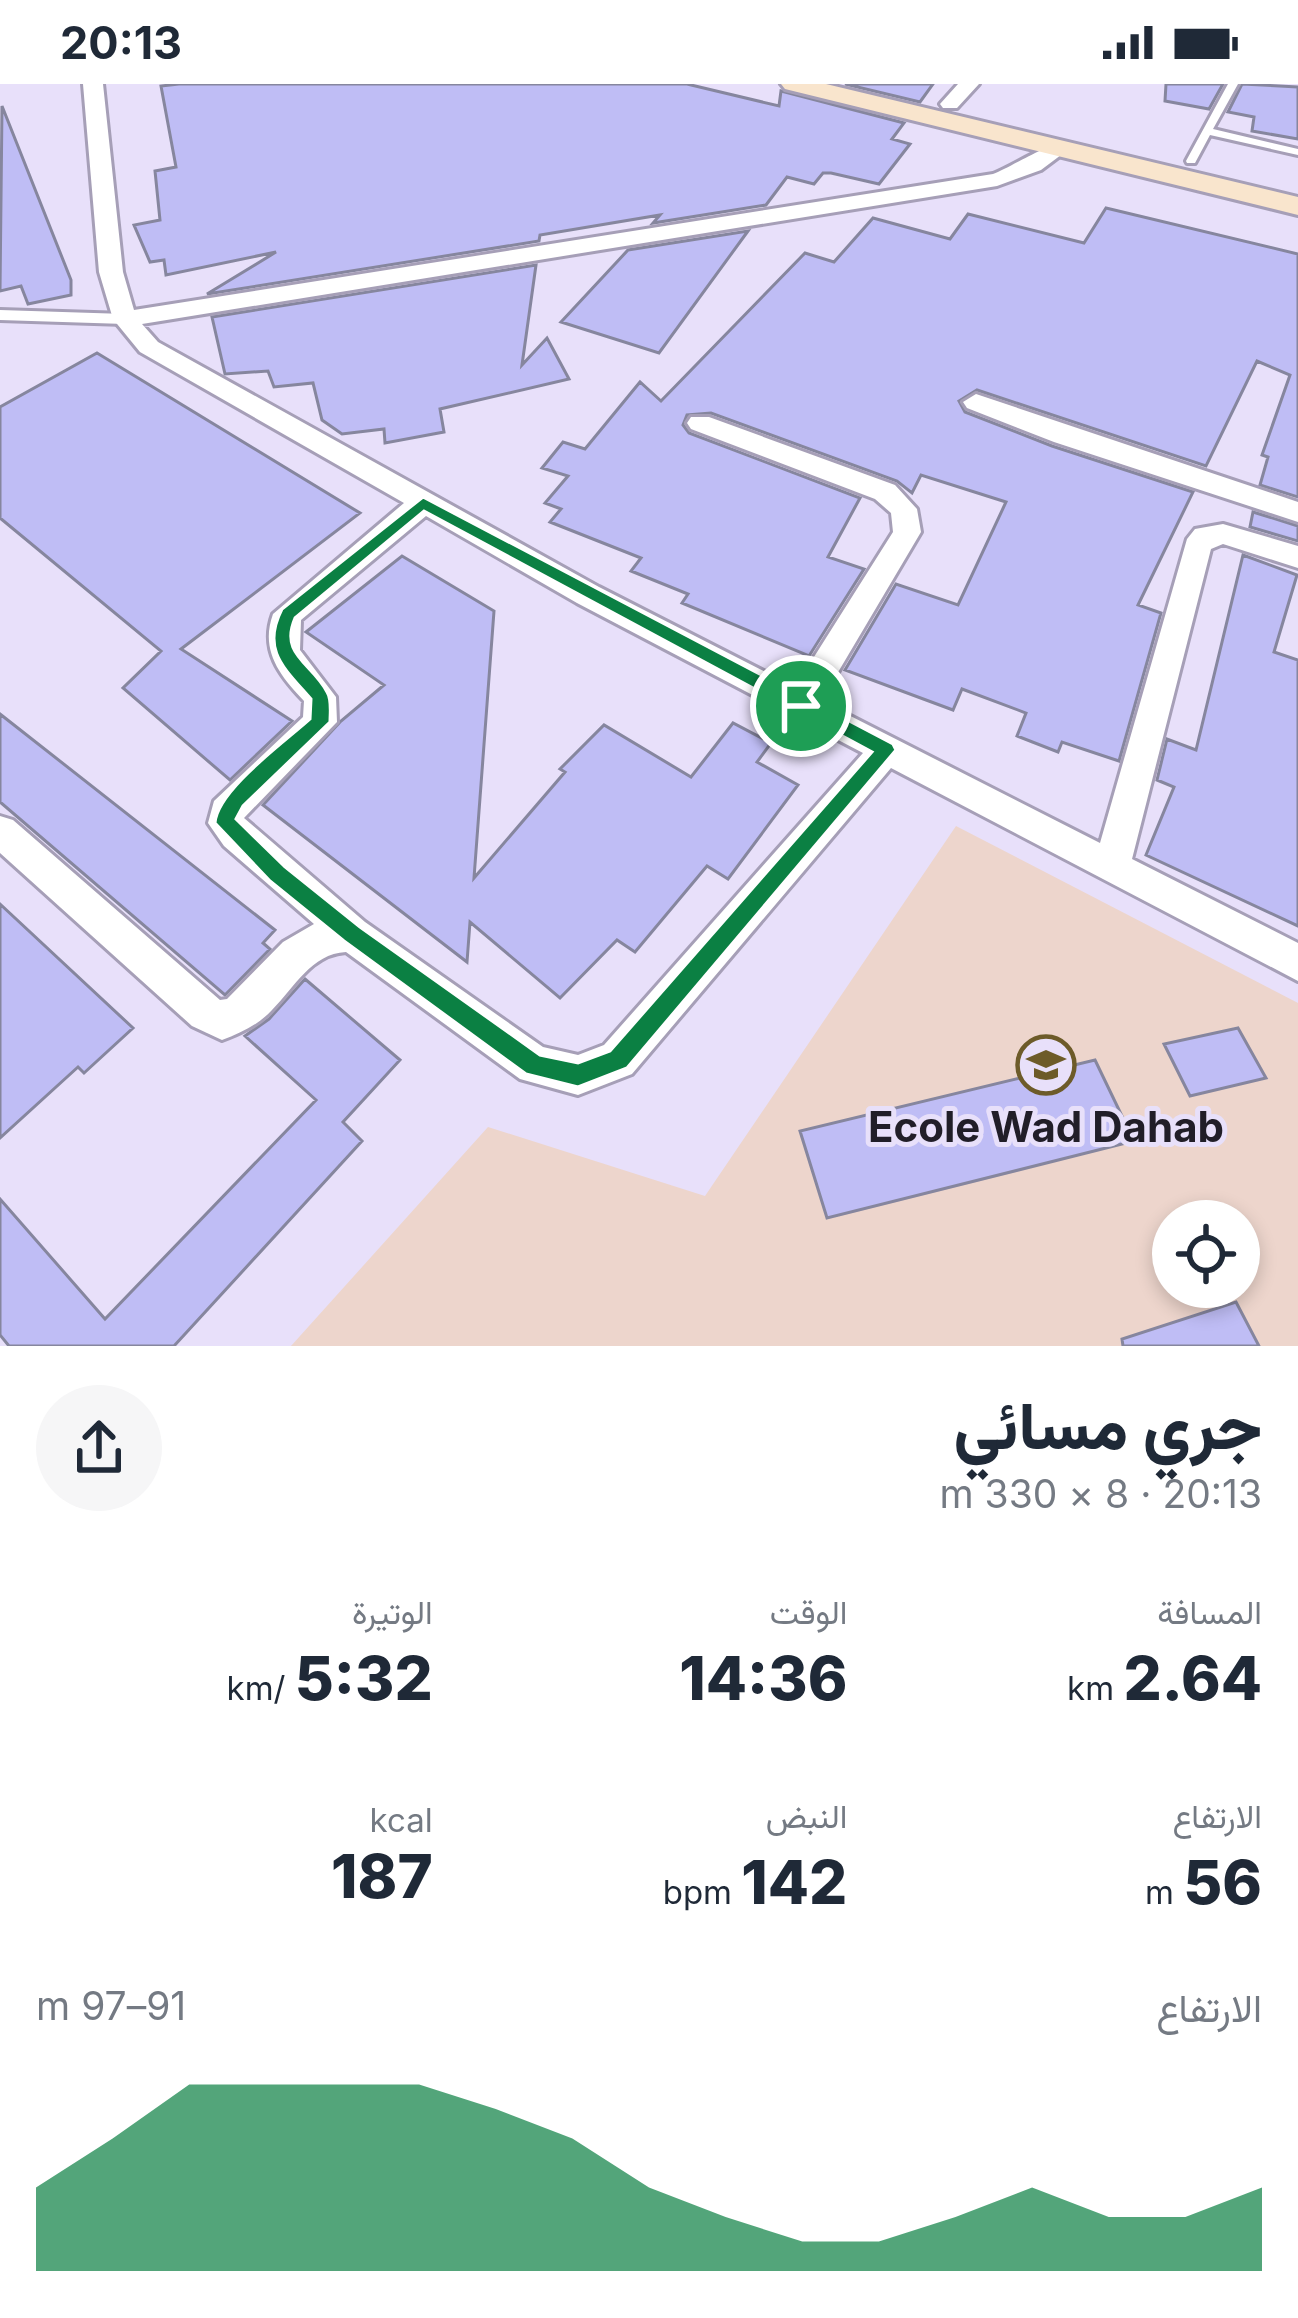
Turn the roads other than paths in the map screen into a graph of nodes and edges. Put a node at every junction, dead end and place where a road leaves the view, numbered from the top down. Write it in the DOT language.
graph roads {
  1 [pos="93,84"];
  2 [pos="794,84"];
  3 [pos="863,84"];
  4 [pos="1233,84"];
  5 [pos="944,101"];
  6 [pos="977,119"];
  7 [pos="1208,131"];
  8 [pos="1058,148"];
  9 [pos="1298,152"];
  10 [pos="1191,160"];
  11 [pos="1298,187"];
  12 [pos="1298,206"];
  13 [pos="0,315"];
  14 [pos="125,319"];
  15 [pos="976,402"];
  16 [pos="700,423"];
  17 [pos="423,503"];
  18 [pos="1298,512"];
  19 [pos="1298,557"];
  20 [pos="801,706"];
  21 [pos="886,750"];
  22 [pos="0,831"];
  23 [pos="1112,865"];
  24 [pos="352,934"];
  25 [pos="1298,964"];
  1 -- 14 [label="street"];
  2 -- 5 [label="main road"];
  3 -- 5 [label="main road"];
  4 -- 7 [label="lane"];
  5 -- 6 [label="main road"];
  6 -- 8 [label="main road"];
  6 -- 10 [label="main road"];
  7 -- 9 [label="lane"];
  7 -- 10 [label="lane"];
  8 -- 12 [label="main road"];
  8 -- 14 [label="street"];
  10 -- 11 [label="main road"];
  13 -- 14 [label="street"];
  14 -- 17 [label="street"];
  15 -- 18 [label="street"];
  16 -- 20 [label="street"];
  17 -- 20 [label="street"];
  17 -- 24 [label="street"];
  19 -- 23 [label="street"];
  20 -- 21 [label="street"];
  21 -- 23 [label="street"];
  21 -- 24 [label="street"];
  22 -- 24 [label="street"];
  23 -- 25 [label="street"];
}
